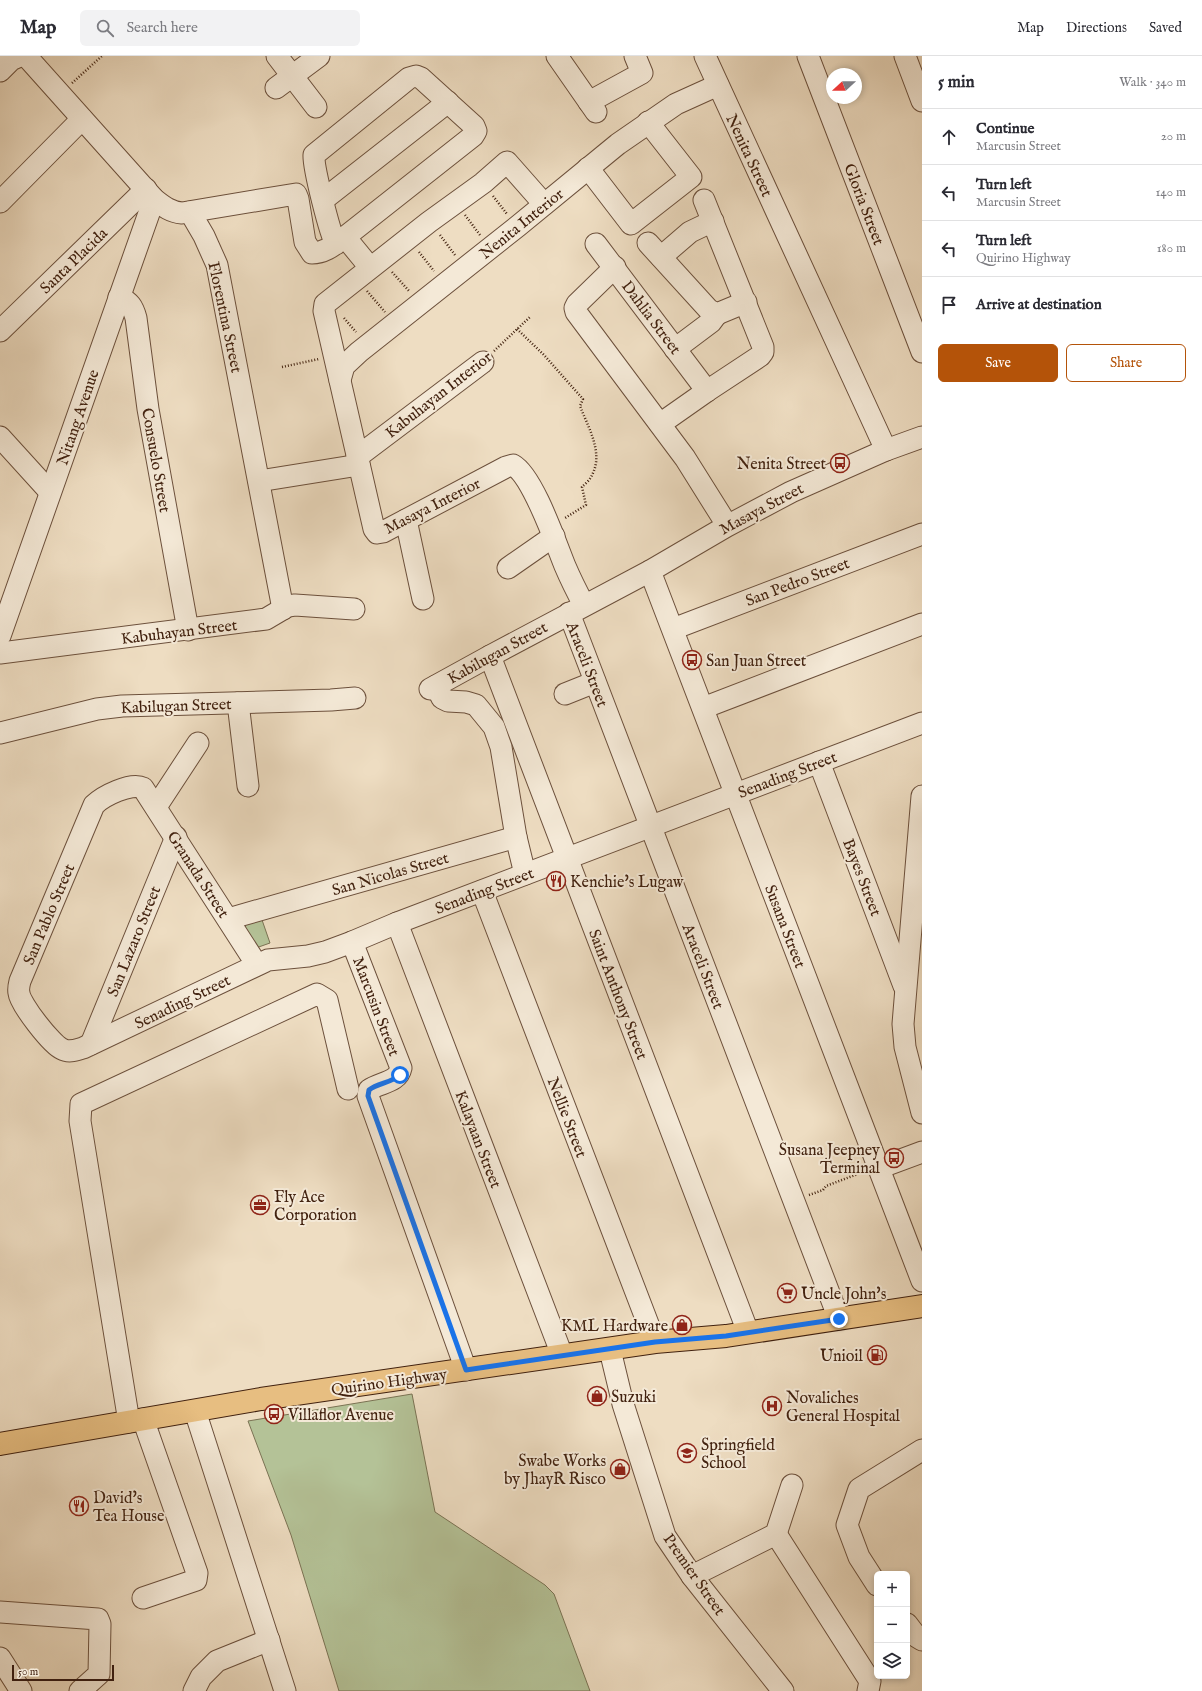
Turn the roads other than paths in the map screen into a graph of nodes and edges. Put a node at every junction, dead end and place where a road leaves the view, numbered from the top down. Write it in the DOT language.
graph roads {
  1 [pos="20,56"];
  2 [pos="24,56"];
  3 [pos="277,56"];
  4 [pos="319,56"];
  5 [pos="557,56"];
  6 [pos="635,56"];
  7 [pos="705,56"];
  8 [pos="808,56"];
  9 [pos="905,56"];
  10 [pos="0,71"];
  11 [pos="292,75"];
  12 [pos="718,85"];
  13 [pos="276,88"];
  14 [pos="922,101"];
  15 [pos="448,102"];
  16 [pos="316,107"];
  17 [pos="82,119"];
  18 [pos="648,122"];
  19 [pos="588,168"];
  20 [pos="150,194"];
  21 [pos="323,200"];
  22 [pos="704,200"];
  23 [pos="0,202"];
  24 [pos="544,204"];
  25 [pos="190,212"];
  26 [pos="713,221"];
  27 [pos="341,240"];
  28 [pos="596,244"];
  29 [pos="615,267"];
  30 [pos="369,269"];
  31 [pos="119,297"];
  32 [pos="746,302"];
  33 [pos="717,314"];
  34 [pos="0,331"];
  35 [pos="675,349"];
  36 [pos="922,352"];
  37 [pos="483,362"];
  38 [pos="340,380"];
  39 [pos="706,391"];
  40 [pos="660,424"];
  41 [pos="922,437"];
  42 [pos="4,450"];
  43 [pos="886,450"];
  44 [pos="358,461"];
  45 [pos="259,481"];
  46 [pos="50,492"];
  47 [pos="406,520"];
  48 [pos="725,521"];
  49 [pos="552,532"];
  50 [pos="922,534"];
  51 [pos="508,568"];
  52 [pos="650,572"];
  53 [pos="423,599"];
  54 [pos="354,609"];
  55 [pos="577,609"];
  56 [pos="283,610"];
  57 [pos="922,624"];
  58 [pos="673,629"];
  59 [pos="188,630"];
  60 [pos="0,636"];
  61 [pos="0,653"];
  62 [pos="490,656"];
  63 [pos="598,688"];
  64 [pos="355,698"];
  65 [pos="572,699"];
  66 [pos="238,703"];
  67 [pos="703,708"];
  68 [pos="921,726"];
  69 [pos="0,733"];
  70 [pos="198,743"];
  71 [pos="819,762"];
  72 [pos="138,785"];
  73 [pos="248,786"];
  74 [pos="736,794"];
  75 [pos="922,796"];
  76 [pos="156,807"];
  77 [pos="650,826"];
  78 [pos="176,837"];
  79 [pos="516,837"];
  80 [pos="567,858"];
  81 [pos="525,874"];
  82 [pos="482,891"];
  83 [pos="228,919"];
  84 [pos="397,923"];
  85 [pos="352,942"];
  86 [pos="257,965"];
  87 [pos="906,992"];
  88 [pos="82,1048"];
  89 [pos="348,1089"];
  90 [pos="922,1113"];
  91 [pos="922,1152"];
  92 [pos="879,1167"];
  93 [pos="922,1281"];
  94 [pos="922,1306"];
  95 [pos="839,1319"];
  96 [pos="748,1332"];
  97 [pos="655,1342"];
  98 [pos="610,1350"];
  99 [pos="562,1355"];
  100 [pos="466,1370"];
  101 [pos="195,1411"];
  102 [pos="136,1420"];
  103 [pos="0,1444"];
  104 [pos="922,1450"];
  105 [pos="792,1485"];
  106 [pos="776,1534"];
  107 [pos="692,1576"];
  108 [pos="874,1580"];
  109 [pos="143,1598"];
  110 [pos="0,1612"];
  111 [pos="910,1628"];
  112 [pos="269,1640"];
  113 [pos="922,1640"];
  114 [pos="0,1658"];
  115 [pos="21,1691"];
  116 [pos="80,1691"];
  117 [pos="194,1691"];
  118 [pos="285,1691"];
  119 [pos="782,1691"];
  120 [pos="868,1691"];
  1 -- 10 [label="street"];
  2 -- 17 [label="street"];
  3 -- 11 [label="street"];
  4 -- 11 [label="street"];
  5 -- 6 [label="street"];
  7 -- 12 [label="street, Nenita Street"];
  8 -- 36 [label="street, Gloria Street"];
  9 -- 14 [label="street"];
  11 -- 13 [label="street"];
  11 -- 16 [label="street"];
  12 -- 18 [label="street, Nenita Interior"];
  12 -- 43 [label="street, Nenita Street"];
  15 -- 21 [label="street"];
  15 -- 21 [label="street"];
  15 -- 27 [label="street"];
  17 -- 20 [label="street"];
  17 -- 23 [label="street"];
  18 -- 19 [label="street, Nenita Interior"];
  18 -- 19 [label="street"];
  19 -- 24 [label="street, Nenita Interior"];
  20 -- 25 [label="street"];
  20 -- 31 [label="street, Nitang Avenue"];
  20 -- 34 [label="street, Santa Placida"];
  21 -- 27 [label="street"];
  22 -- 26 [label="street"];
  24 -- 30 [label="street"];
  24 -- 38 [label="street, Nenita Interior"];
  25 -- 27 [label="street"];
  25 -- 45 [label="street, Florentina Street"];
  26 -- 32 [label="street"];
  26 -- 33 [label="street"];
  27 -- 30 [label="street"];
  28 -- 29 [label="street, Dahlia Street"];
  29 -- 35 [label="street, Dahlia Street"];
  29 -- 40 [label="street"];
  30 -- 38 [label="street, Masaya Interior"];
  31 -- 46 [label="street, Nitang Avenue"];
  31 -- 59 [label="street, Consuelo Street"];
  32 -- 33 [label="street"];
  32 -- 39 [label="street"];
  33 -- 35 [label="street"];
  35 -- 39 [label="street, Dahlia Street"];
  37 -- 44 [label="street, Kabuhayan Interior"];
  38 -- 44 [label="street, Masaya Interior"];
  39 -- 40 [label="street"];
  40 -- 48 [label="street"];
  41 -- 43 [label="street, Masaya Street"];
  42 -- 46 [label="street"];
  43 -- 48 [label="street, Masaya Street"];
  44 -- 45 [label="street, Kabuhayan Interior"];
  44 -- 47 [label="street, Masaya Interior"];
  45 -- 56 [label="street, Florentina Street"];
  46 -- 60 [label="street, Nitang Avenue"];
  47 -- 49 [label="street, Masaya Interior"];
  47 -- 53 [label="street"];
  48 -- 52 [label="street, Masaya Street"];
  49 -- 51 [label="street"];
  49 -- 55 [label="street, Masaya Interior"];
  50 -- 58 [label="street, San Pedro Street"];
  52 -- 55 [label="street, Kabilugan Street"];
  52 -- 58 [label="street, Susana Street"];
  54 -- 56 [label="street, Kabuhayan Street"];
  55 -- 62 [label="street, Kabilugan Street"];
  55 -- 63 [label="street, Araceli Street"];
  56 -- 59 [label="street, Kabuhayan Street"];
  57 -- 67 [label="street"];
  58 -- 67 [label="street, Susana Street"];
  59 -- 61 [label="street, Kabuhayan Street"];
  62 -- 79 [label="street, Kabilugan Street"];
  62 -- 80 [label="street, Saint Anthony Street"];
  63 -- 65 [label="street"];
  63 -- 77 [label="street, Araceli Street"];
  64 -- 66 [label="street, Kabilugan Street"];
  66 -- 69 [label="street, Kabilugan Street"];
  66 -- 73 [label="street"];
  67 -- 74 [label="street, Susana Street"];
  68 -- 71 [label="street, Senading Street"];
  70 -- 76 [label="street"];
  71 -- 74 [label="street, Senading Street"];
  71 -- 87 [label="street, Bayes Street"];
  72 -- 76 [label="street, Granada Street"];
  72 -- 88 [label="street, San Pablo Street"];
  74 -- 77 [label="street, Senading Street"];
  74 -- 92 [label="street, Susana Street"];
  75 -- 87 [label="street"];
  76 -- 78 [label="street, Granada Street"];
  77 -- 80 [label="street, Senading Street"];
  77 -- 95 [label="street, Araceli Street"];
  78 -- 83 [label="street, Granada Street"];
  78 -- 88 [label="street, San Lazaro Street"];
  79 -- 81 [label="street"];
  79 -- 83 [label="street, San Nicolas Street"];
  80 -- 81 [label="street, Senading Street"];
  80 -- 96 [label="street, Saint Anthony Street"];
  81 -- 82 [label="street, Senading Street"];
  82 -- 84 [label="street, Senading Street"];
  82 -- 97 [label="street, Nellie Street"];
  83 -- 86 [label="street, Granada Street"];
  84 -- 85 [label="street, Senading Street"];
  84 -- 99 [label="street, Kalayaan Street"];
  85 -- 86 [label="street, Senading Street"];
  85 -- 100 [label="street, Marcusin Street"];
  86 -- 88 [label="street, Senading Street"];
  87 -- 90 [label="street"];
  89 -- 102 [label="street"];
  91 -- 92 [label="street"];
  92 -- 93 [label="street, Susana Street"];
  94 -- 95 [label="main road, Quirino Highway"];
  95 -- 96 [label="main road, Quirino Highway"];
  96 -- 97 [label="main road, Quirino Highway"];
  97 -- 98 [label="main road, Quirino Highway"];
  98 -- 99 [label="main road, Quirino Highway"];
  98 -- 107 [label="street, Premier Street"];
  99 -- 100 [label="main road, Quirino Highway"];
  100 -- 101 [label="main road, Quirino Highway"];
  101 -- 102 [label="main road, Quirino Highway"];
  101 -- 112 [label="street"];
  102 -- 103 [label="main road, Quirino Highway"];
  102 -- 109 [label="street"];
  104 -- 108 [label="street"];
  105 -- 106 [label="street"];
  106 -- 107 [label="street"];
  106 -- 120 [label="street"];
  107 -- 119 [label="street, Premier Street"];
  110 -- 116 [label="street"];
  111 -- 113 [label="street"];
  112 -- 117 [label="street"];
  112 -- 118 [label="street"];
  114 -- 115 [label="street"];
}
